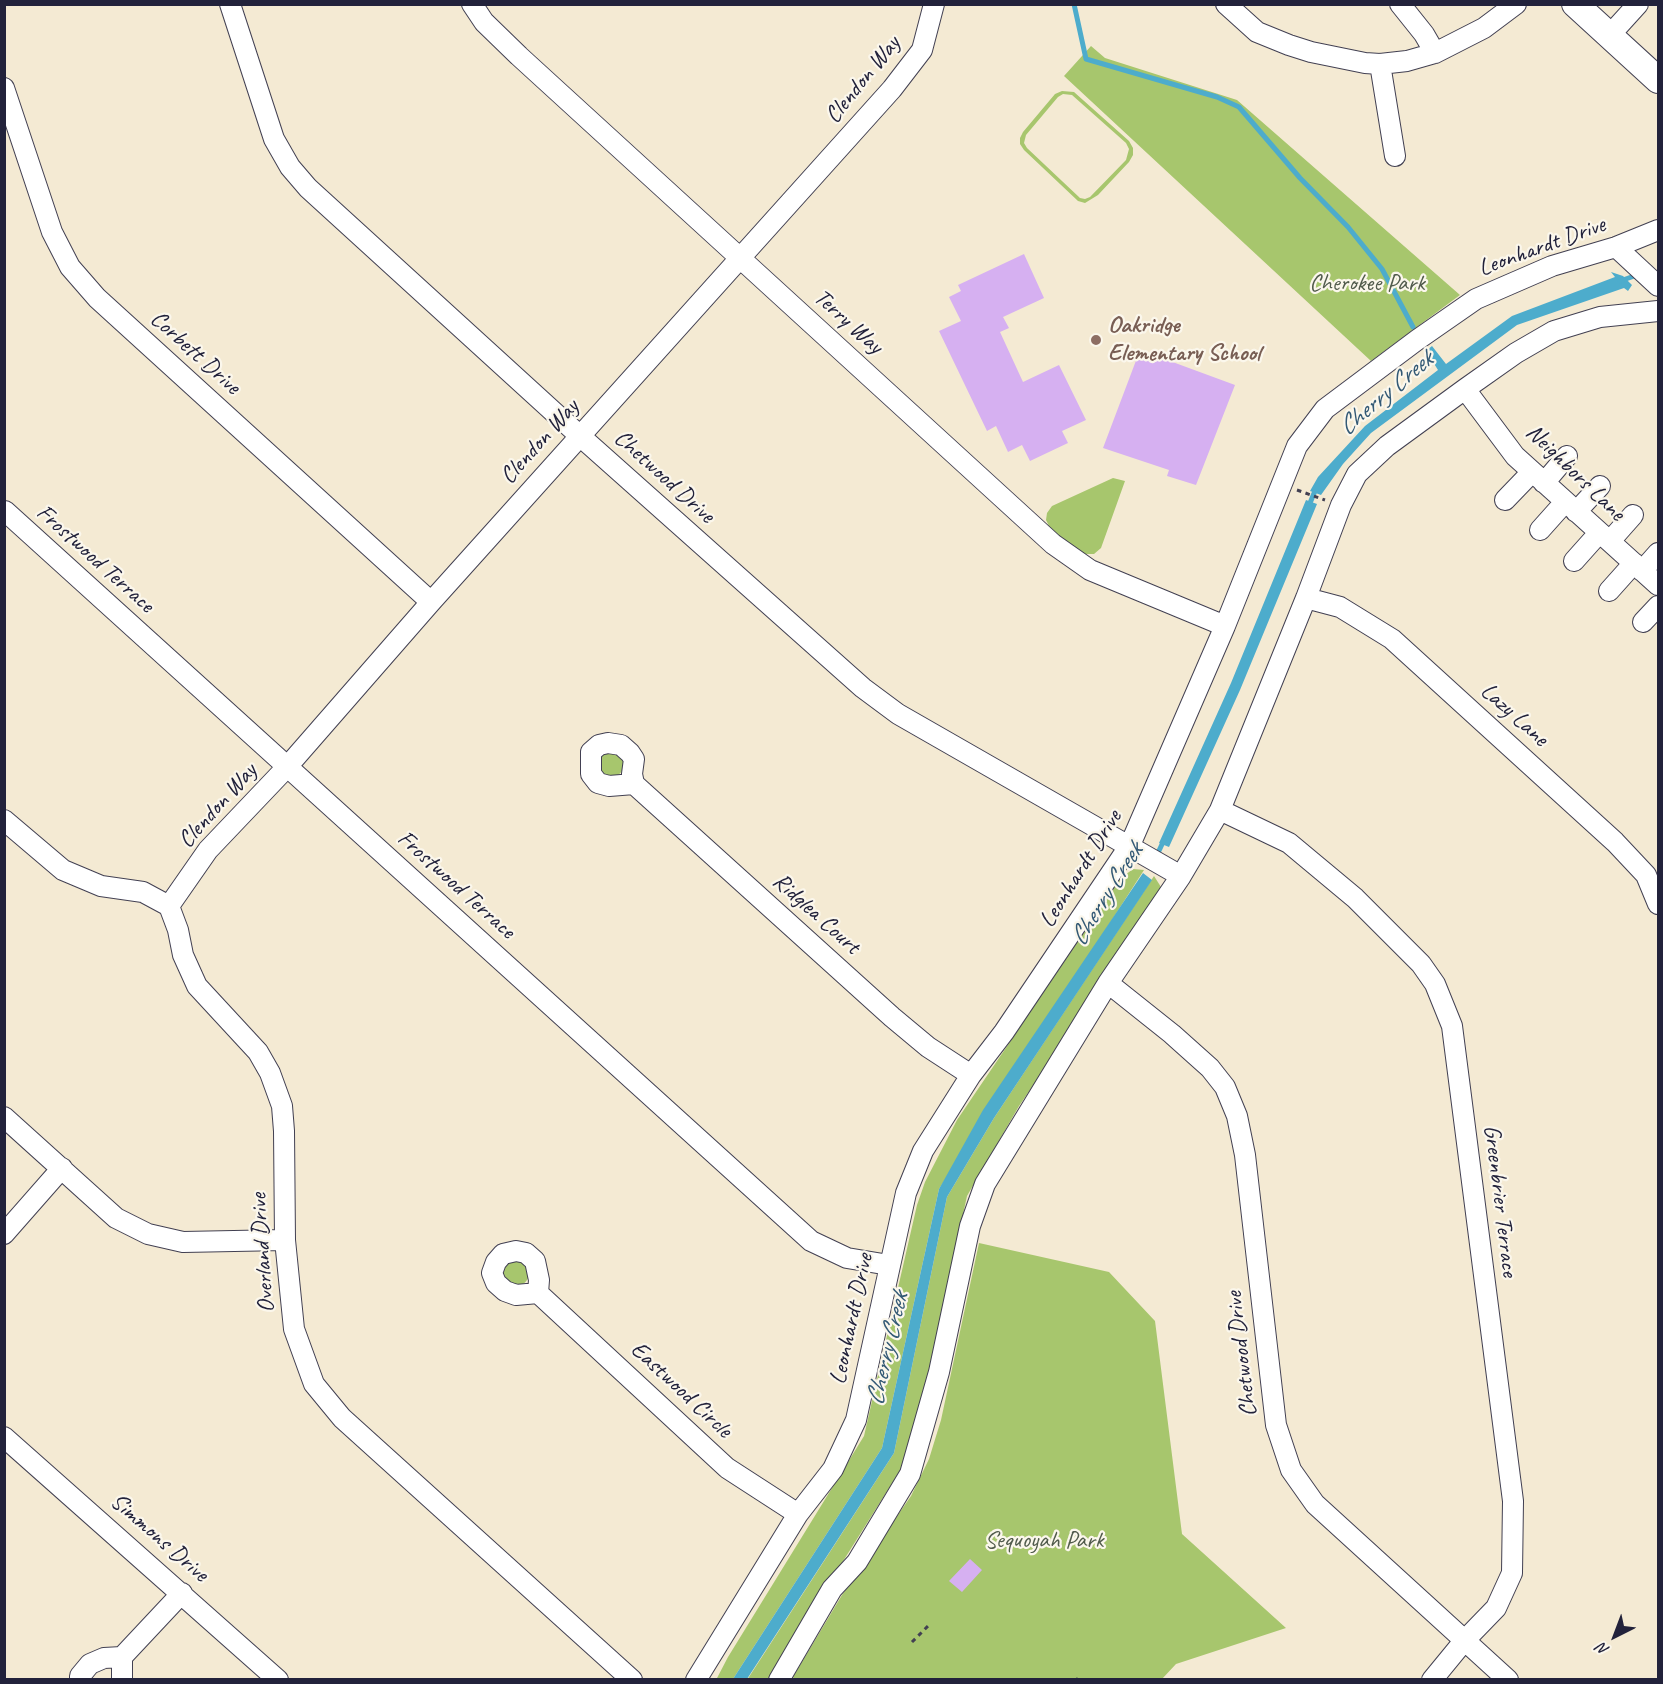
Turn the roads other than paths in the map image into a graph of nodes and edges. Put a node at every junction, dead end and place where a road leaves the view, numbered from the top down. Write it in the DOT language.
graph roads {
  1 [pos="230,4"];
  2 [pos="472,4"];
  3 [pos="934,4"];
  4 [pos="1226,4"];
  5 [pos="1400,4"];
  6 [pos="1516,4"];
  7 [pos="1638,4"];
  8 [pos="1587,8"];
  9 [pos="1610,36"];
  10 [pos="1435,53"];
  11 [pos="1380,64"];
  12 [pos="1659,80"];
  13 [pos="4,88"];
  14 [pos="1395,156"];
  15 [pos="1659,230"];
  16 [pos="1616,247"];
  17 [pos="741,258"];
  18 [pos="1656,284"];
  19 [pos="1659,311"];
  20 [pos="1465,389"];
  21 [pos="580,436"];
  22 [pos="1567,456"];
  23 [pos="1538,477"];
  24 [pos="1600,486"];
  25 [pos="1505,500"];
  26 [pos="1571,507"];
  27 [pos="5,512"];
  28 [pos="1633,515"];
  29 [pos="1540,530"];
  30 [pos="1604,537"];
  31 [pos="1659,553"];
  32 [pos="1574,561"];
  33 [pos="1638,567"];
  34 [pos="1659,585"];
  35 [pos="1609,591"];
  36 [pos="1306,598"];
  37 [pos="431,602"];
  38 [pos="1659,606"];
  39 [pos="1643,622"];
  40 [pos="1225,626"];
  41 [pos="287,767"];
  42 [pos="634,784"];
  43 [pos="1220,810"];
  44 [pos="4,820"];
  45 [pos="1138,850"];
  46 [pos="1173,871"];
  47 [pos="1659,904"];
  48 [pos="169,906"];
  49 [pos="1108,983"];
  50 [pos="971,1075"];
  51 [pos="4,1117"];
  52 [pos="62,1168"];
  53 [pos="4,1234"];
  54 [pos="285,1239"];
  55 [pos="889,1265"];
  56 [pos="538,1293"];
  57 [pos="4,1437"];
  58 [pos="798,1514"];
  59 [pos="182,1593"];
  60 [pos="1464,1641"];
  61 [pos="122,1657"];
  62 [pos="80,1680"];
  63 [pos="122,1680"];
  64 [pos="278,1680"];
  65 [pos="632,1680"];
  66 [pos="696,1680"];
  67 [pos="779,1680"];
  68 [pos="1431,1680"];
  69 [pos="1508,1680"];
  1 -- 21 [label="street, Chetwood Drive"];
  2 -- 17 [label="street, Terry Way"];
  3 -- 17 [label="street, Clendon Way"];
  4 -- 11 [label="street"];
  5 -- 10 [label="street"];
  6 -- 10 [label="street"];
  7 -- 9 [label="street"];
  8 -- 9 [label="main road"];
  9 -- 12 [label="main road"];
  10 -- 11 [label="street"];
  11 -- 14 [label="street"];
  13 -- 37 [label="street, Corbett Drive"];
  15 -- 16 [label="street, Leonhardt Drive"];
  16 -- 18 [label="street"];
  16 -- 40 [label="street, Leonhardt Drive"];
  17 -- 21 [label="street, Clendon Way"];
  17 -- 40 [label="street, Terry Way"];
  19 -- 20 [label="street"];
  20 -- 23 [label="street, Neighbors Lane"];
  20 -- 36 [label="street"];
  21 -- 37 [label="street, Clendon Way"];
  21 -- 45 [label="street, Chetwood Drive"];
  22 -- 23 [label="street"];
  23 -- 25 [label="street"];
  23 -- 26 [label="street, Neighbors Lane"];
  24 -- 26 [label="street"];
  26 -- 29 [label="street"];
  26 -- 30 [label="street, Neighbors Lane"];
  27 -- 41 [label="street, Frostwood Terrace"];
  28 -- 30 [label="street"];
  30 -- 32 [label="street"];
  30 -- 33 [label="street, Neighbors Lane"];
  31 -- 33 [label="street"];
  33 -- 34 [label="street, Neighbors Lane"];
  33 -- 35 [label="street"];
  36 -- 43 [label="street"];
  36 -- 47 [label="street, Lazy Lane"];
  37 -- 41 [label="street, Clendon Way"];
  38 -- 39 [label="street"];
  40 -- 45 [label="street, Leonhardt Drive"];
  41 -- 48 [label="street, Clendon Way"];
  41 -- 55 [label="street, Frostwood Terrace"];
  42 -- 50 [label="street, Ridglea Court"];
  43 -- 46 [label="street"];
  43 -- 60 [label="street, Greenbrier Terrace"];
  44 -- 48 [label="street"];
  45 -- 46 [label="street, Chetwood Drive"];
  45 -- 50 [label="street, Leonhardt Drive"];
  46 -- 49 [label="street"];
  48 -- 54 [label="street, Overland Drive"];
  49 -- 60 [label="street, Chetwood Drive"];
  49 -- 67 [label="street"];
  50 -- 55 [label="street, Leonhardt Drive"];
  51 -- 52 [label="street"];
  52 -- 53 [label="street"];
  52 -- 54 [label="street"];
  54 -- 65 [label="street, Overland Drive"];
  55 -- 58 [label="street, Leonhardt Drive"];
  56 -- 58 [label="street, Eastwood Circle"];
  57 -- 59 [label="street, Simmons Drive"];
  58 -- 66 [label="street, Leonhardt Drive"];
  59 -- 61 [label="street"];
  59 -- 64 [label="street, Simmons Drive"];
  60 -- 68 [label="street, Greenbrier Terrace"];
  60 -- 69 [label="street, Chetwood Drive"];
  61 -- 62 [label="street"];
  61 -- 63 [label="street"];
}
